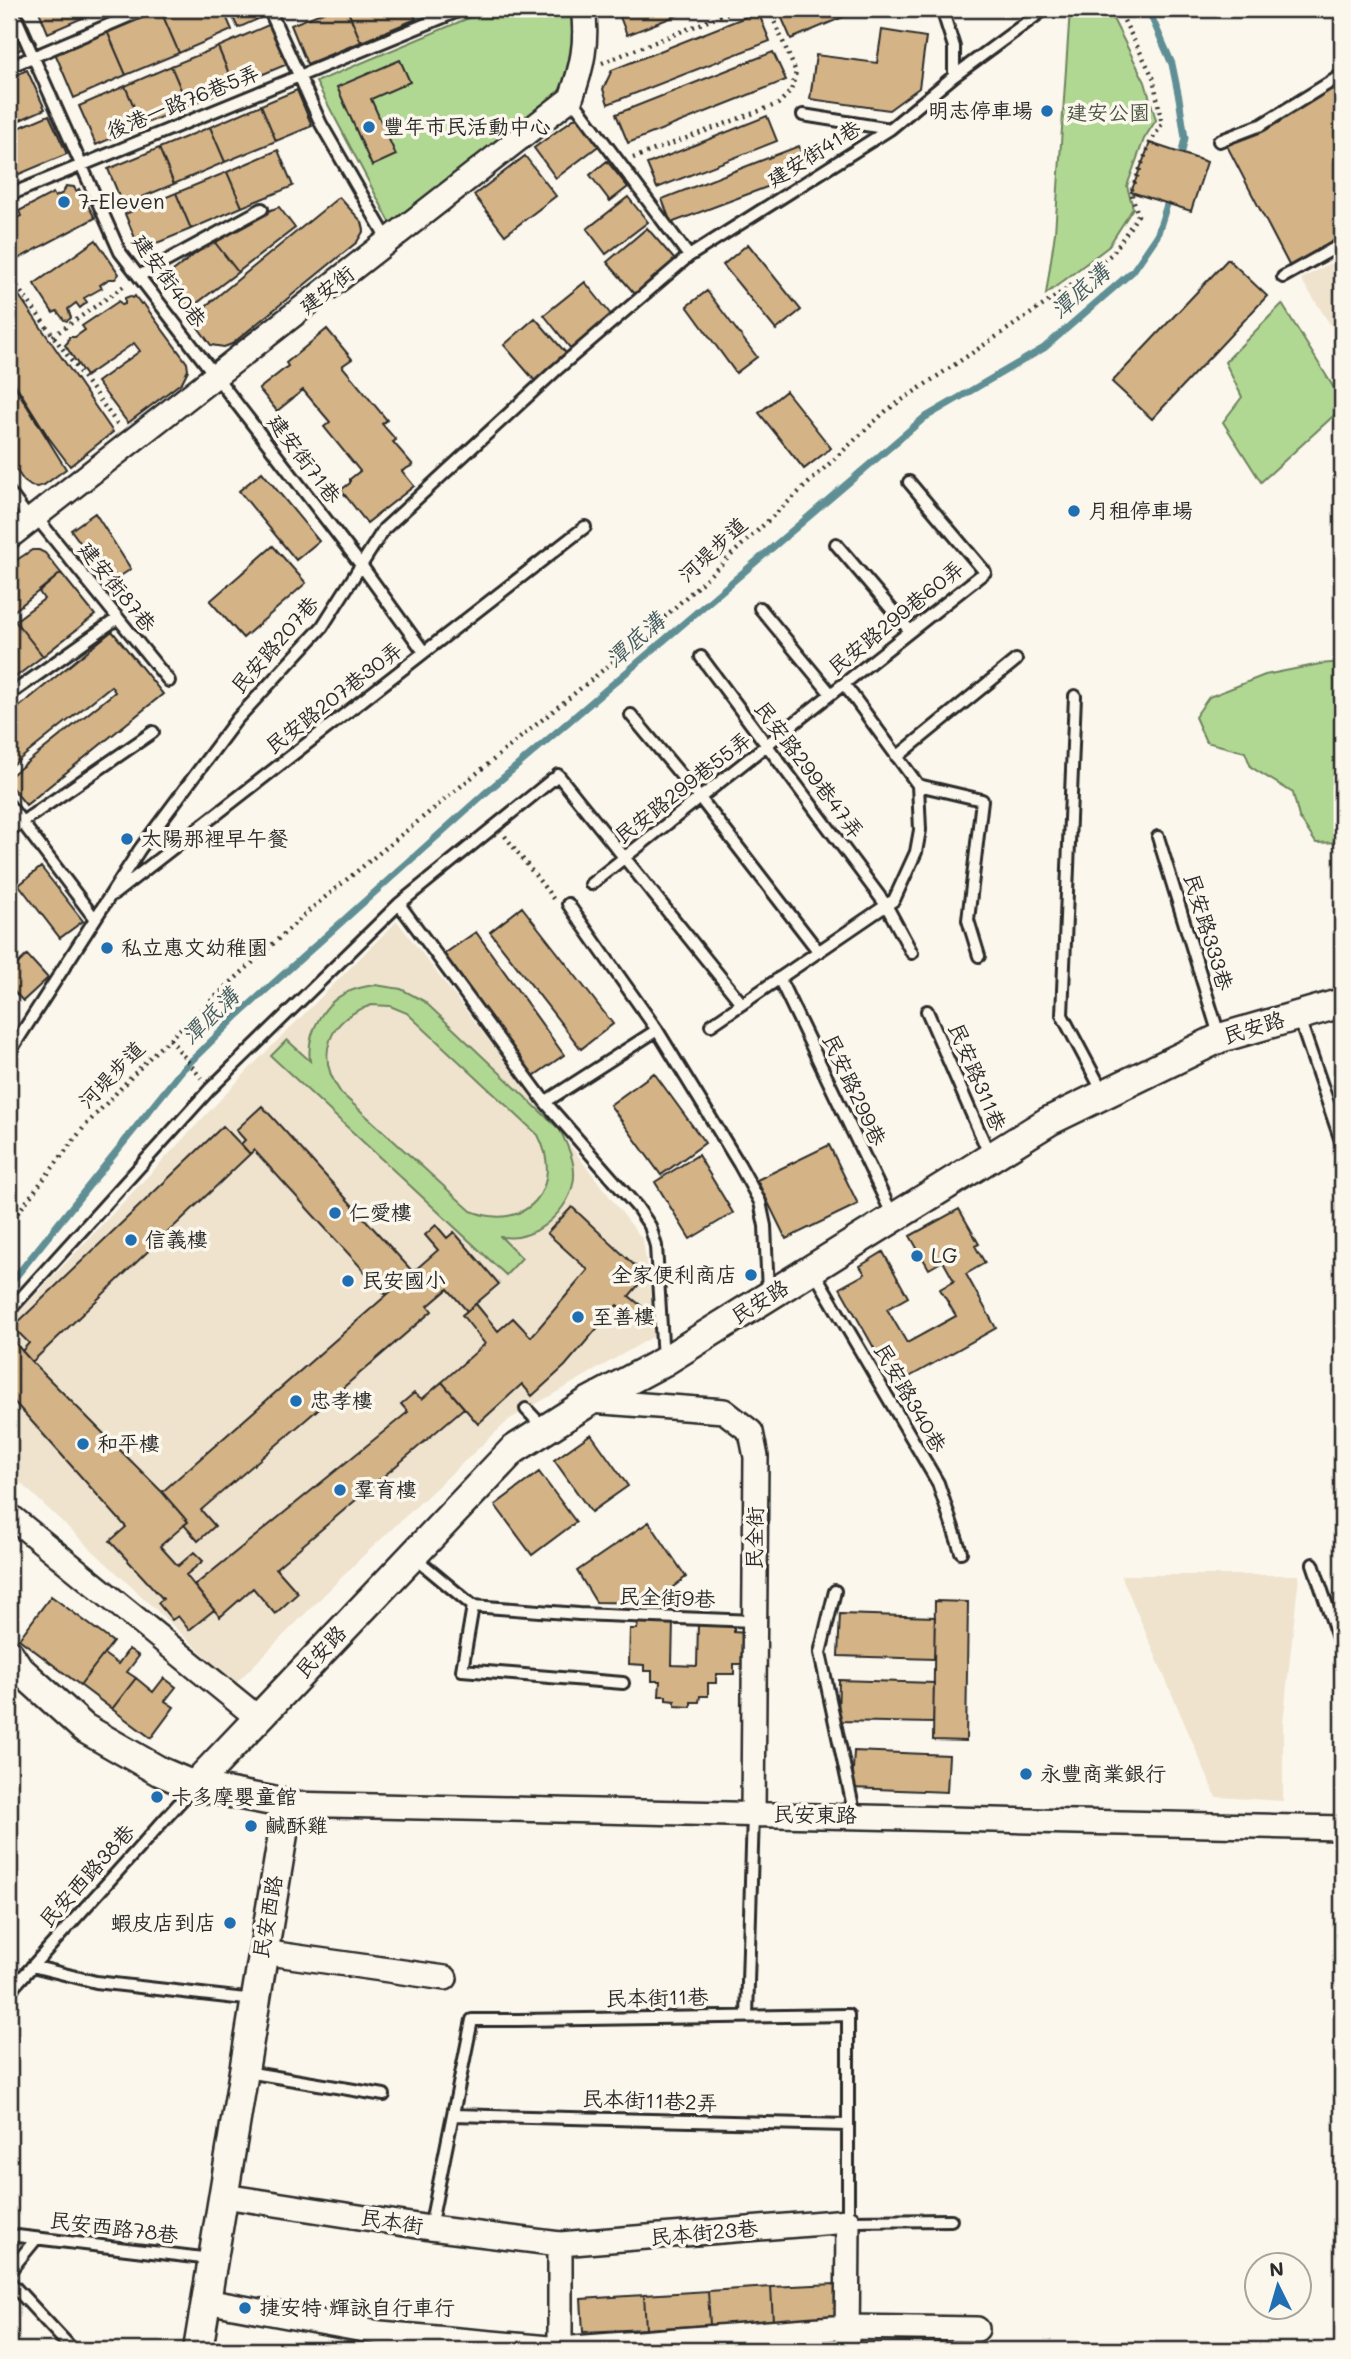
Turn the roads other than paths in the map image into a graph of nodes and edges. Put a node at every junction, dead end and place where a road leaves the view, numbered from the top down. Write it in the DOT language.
graph roads {
  1 [pos="12,9"];
  2 [pos="146,9"];
  3 [pos="269,9"];
  4 [pos="463,9"];
  5 [pos="583,9"];
  6 [pos="942,9"];
  7 [pos="1045,9"];
  8 [pos="33,57"];
  9 [pos="9,67"];
  10 [pos="299,75"];
  11 [pos="1342,75"];
  12 [pos="954,76"];
  13 [pos="571,98"];
  14 [pos="803,115"];
  15 [pos="890,129"];
  16 [pos="1219,141"];
  17 [pos="82,164"];
  18 [pos="9,195"];
  19 [pos="262,209"];
  20 [pos="389,242"];
  21 [pos="1342,244"];
  22 [pos="689,256"];
  23 [pos="139,276"];
  24 [pos="1283,277"];
  25 [pos="217,377"];
  26 [pos="909,482"];
  27 [pos="9,492"];
  28 [pos="33,519"];
  29 [pos="585,527"];
  30 [pos="9,537"];
  31 [pos="836,544"];
  32 [pos="361,565"];
  33 [pos="760,608"];
  34 [pos="118,618"];
  35 [pos="911,631"];
  36 [pos="424,652"];
  37 [pos="701,657"];
  38 [pos="1016,660"];
  39 [pos="169,681"];
  40 [pos="844,684"];
  41 [pos="831,694"];
  42 [pos="9,695"];
  43 [pos="1074,696"];
  44 [pos="631,715"];
  45 [pos="153,733"];
  46 [pos="767,745"];
  47 [pos="897,757"];
  48 [pos="918,785"];
  49 [pos="700,798"];
  50 [pos="9,805"];
  51 [pos="21,821"];
  52 [pos="9,831"];
  53 [pos="1158,837"];
  54 [pos="625,858"];
  55 [pos="591,884"];
  56 [pos="106,900"];
  57 [pos="399,904"];
  58 [pos="568,904"];
  59 [pos="886,905"];
  60 [pos="95,919"];
  61 [pos="819,952"];
  62 [pos="912,953"];
  63 [pos="979,956"];
  64 [pos="779,978"];
  65 [pos="1342,1003"];
  66 [pos="742,1004"];
  67 [pos="927,1011"];
  68 [pos="1298,1015"];
  69 [pos="710,1026"];
  70 [pos="657,1031"];
  71 [pos="1220,1038"];
  72 [pos="9,1052"];
  73 [pos="1104,1094"];
  74 [pos="545,1102"];
  75 [pos="1342,1144"];
  76 [pos="991,1158"];
  77 [pos="894,1218"];
  78 [pos="813,1270"];
  79 [pos="769,1297"];
  80 [pos="9,1311"];
  81 [pos="663,1362"];
  82 [pos="590,1401"];
  83 [pos="9,1515"];
  84 [pos="961,1552"];
  85 [pos="412,1555"];
  86 [pos="1313,1564"];
  87 [pos="835,1591"];
  88 [pos="473,1606"];
  89 [pos="754,1621"];
  90 [pos="1342,1650"];
  91 [pos="12,1668"];
  92 [pos="623,1683"];
  93 [pos="258,1718"];
  94 [pos="194,1786"];
  95 [pos="288,1804"];
  96 [pos="753,1814"];
  97 [pos="855,1816"];
  98 [pos="1342,1828"];
  99 [pos="262,1952"];
  100 [pos="32,1966"];
  101 [pos="444,1978"];
  102 [pos="9,1992"];
  103 [pos="254,2000"];
  104 [pos="747,2017"];
  105 [pos="243,2072"];
  106 [pos="384,2095"];
  107 [pos="453,2115"];
  108 [pos="848,2125"];
  109 [pos="224,2196"];
  110 [pos="951,2220"];
  111 [pos="848,2221"];
  112 [pos="430,2228"];
  113 [pos="9,2235"];
  114 [pos="36,2239"];
  115 [pos="561,2244"];
  116 [pos="214,2260"];
  117 [pos="9,2272"];
  118 [pos="9,2281"];
  119 [pos="206,2301"];
  120 [pos="848,2327"];
  121 [pos="977,2329"];
  122 [pos="560,2349"];
  123 [pos="73,2350"];
  124 [pos="198,2350"];
  125 [pos="848,2350"];
  1 -- 8 [label="lane, 建安街40巷"];
  2 -- 8 [label="lane"];
  3 -- 10 [label="lane"];
  4 -- 10 [label="lane, 後港一路76巷5弄"];
  5 -- 13 [label="street"];
  6 -- 12 [label="lane"];
  7 -- 12 [label="lane, 建安街41巷"];
  8 -- 9 [label="lane"];
  8 -- 17 [label="lane, 建安街40巷"];
  10 -- 17 [label="lane, 後港一路76巷5弄"];
  10 -- 20 [label="lane"];
  11 -- 16 [label="lane"];
  12 -- 15 [label="lane, 建安街41巷"];
  13 -- 20 [label="street, 建安街"];
  13 -- 22 [label="lane"];
  14 -- 15 [label="lane"];
  15 -- 22 [label="lane, 建安街41巷"];
  17 -- 18 [label="lane, 後港一路76巷5弄"];
  17 -- 23 [label="lane, 建安街40巷"];
  19 -- 23 [label="lane"];
  20 -- 25 [label="street, 建安街"];
  21 -- 24 [label="lane"];
  22 -- 32 [label="lane, 民安路207巷"];
  23 -- 25 [label="lane, 建安街40巷"];
  25 -- 28 [label="street, 建安街"];
  25 -- 32 [label="lane, 建安街71巷"];
  26 -- 35 [label="lane, 民安路299巷60弄"];
  27 -- 28 [label="lane, 建安街87巷"];
  28 -- 30 [label="street, 建安街"];
  28 -- 34 [label="lane, 建安街87巷"];
  29 -- 36 [label="lane, 民安路207巷30弄"];
  31 -- 35 [label="lane"];
  32 -- 36 [label="lane, 建安街71巷"];
  32 -- 56 [label="lane, 民安路207巷"];
  33 -- 41 [label="lane"];
  34 -- 39 [label="lane, 建安街87巷"];
  34 -- 42 [label="lane"];
  35 -- 40 [label="lane, 民安路299巷60弄"];
  36 -- 56 [label="lane, 民安路207巷30弄"];
  37 -- 46 [label="lane, 民安路299巷47弄"];
  38 -- 47 [label="lane"];
  40 -- 41 [label="lane, 民安路299巷60弄"];
  40 -- 47 [label="lane"];
  41 -- 46 [label="lane, 民安路299巷55弄"];
  43 -- 73 [label="lane"];
  44 -- 49 [label="lane"];
  45 -- 51 [label="lane"];
  46 -- 49 [label="lane, 民安路299巷55弄"];
  46 -- 59 [label="lane, 民安路299巷47弄"];
  47 -- 48 [label="lane"];
  48 -- 59 [label="lane"];
  48 -- 63 [label="lane"];
  49 -- 54 [label="lane, 民安路299巷55弄"];
  49 -- 61 [label="lane"];
  50 -- 51 [label="lane"];
  51 -- 52 [label="lane"];
  51 -- 60 [label="lane"];
  53 -- 71 [label="lane, 民安路333巷"];
  54 -- 55 [label="lane, 民安路299巷55弄"];
  54 -- 57 [label="lane"];
  54 -- 66 [label="lane"];
  56 -- 60 [label="lane, 民安路207巷"];
  57 -- 74 [label="lane"];
  57 -- 80 [label="lane"];
  58 -- 70 [label="lane"];
  59 -- 61 [label="lane"];
  59 -- 62 [label="lane, 民安路299巷47弄"];
  60 -- 72 [label="lane, 民安路207巷"];
  61 -- 64 [label="lane"];
  64 -- 66 [label="lane"];
  64 -- 77 [label="lane, 民安路299巷"];
  65 -- 68 [label="street, 民安路"];
  66 -- 69 [label="lane"];
  67 -- 76 [label="lane, 民安路311巷"];
  68 -- 71 [label="street, 民安路"];
  68 -- 75 [label="lane"];
  70 -- 74 [label="lane"];
  70 -- 79 [label="lane"];
  71 -- 73 [label="street, 民安路"];
  73 -- 76 [label="street, 民安路"];
  74 -- 81 [label="lane"];
  76 -- 77 [label="street, 民安路"];
  77 -- 78 [label="street, 民安路"];
  78 -- 79 [label="street, 民安路"];
  78 -- 84 [label="lane, 民安路340巷"];
  79 -- 81 [label="street, 民安路"];
  81 -- 82 [label="street, 民安路"];
  82 -- 85 [label="street, 民安路"];
  82 -- 89 [label="street, 民全街"];
  83 -- 93 [label="street"];
  85 -- 88 [label="lane"];
  85 -- 93 [label="street, 民安路"];
  86 -- 90 [label="lane"];
  87 -- 97 [label="lane"];
  88 -- 89 [label="lane, 民全街9巷"];
  88 -- 92 [label="lane"];
  89 -- 96 [label="street, 民全街"];
  91 -- 94 [label="street"];
  93 -- 94 [label="street, 民安路"];
  94 -- 95 [label="street"];
  94 -- 100 [label="lane, 民安西路38巷"];
  95 -- 96 [label="street, 民安東路"];
  95 -- 99 [label="street, 民安西路"];
  96 -- 97 [label="street, 民安東路"];
  96 -- 104 [label="lane"];
  97 -- 98 [label="street, 民安東路"];
  99 -- 101 [label="street"];
  99 -- 103 [label="street, 民安西路"];
  100 -- 102 [label="lane, 民安西路38巷"];
  100 -- 103 [label="lane"];
  103 -- 105 [label="street, 民安西路"];
  104 -- 107 [label="lane, 民本街11巷"];
  104 -- 108 [label="lane, 民本街11巷"];
  105 -- 106 [label="lane"];
  105 -- 109 [label="street, 民安西路"];
  107 -- 108 [label="lane, 民本街11巷2弄"];
  107 -- 112 [label="lane, 民本街11巷"];
  108 -- 111 [label="lane, 民本街11巷"];
  109 -- 112 [label="street, 民本街"];
  109 -- 116 [label="street, 民安西路"];
  110 -- 111 [label="lane"];
  111 -- 115 [label="street, 民本街23巷"];
  111 -- 120 [label="street"];
  112 -- 115 [label="street, 民本街"];
  113 -- 114 [label="lane, 民安西路78巷"];
  114 -- 116 [label="lane, 民安西路78巷"];
  114 -- 117 [label="lane"];
  115 -- 122 [label="street"];
  116 -- 119 [label="street, 民安西路"];
  118 -- 123 [label="lane"];
  119 -- 122 [label="street"];
  119 -- 124 [label="street, 民安西路"];
  120 -- 121 [label="street"];
  120 -- 122 [label="street"];
  120 -- 125 [label="street"];
}
